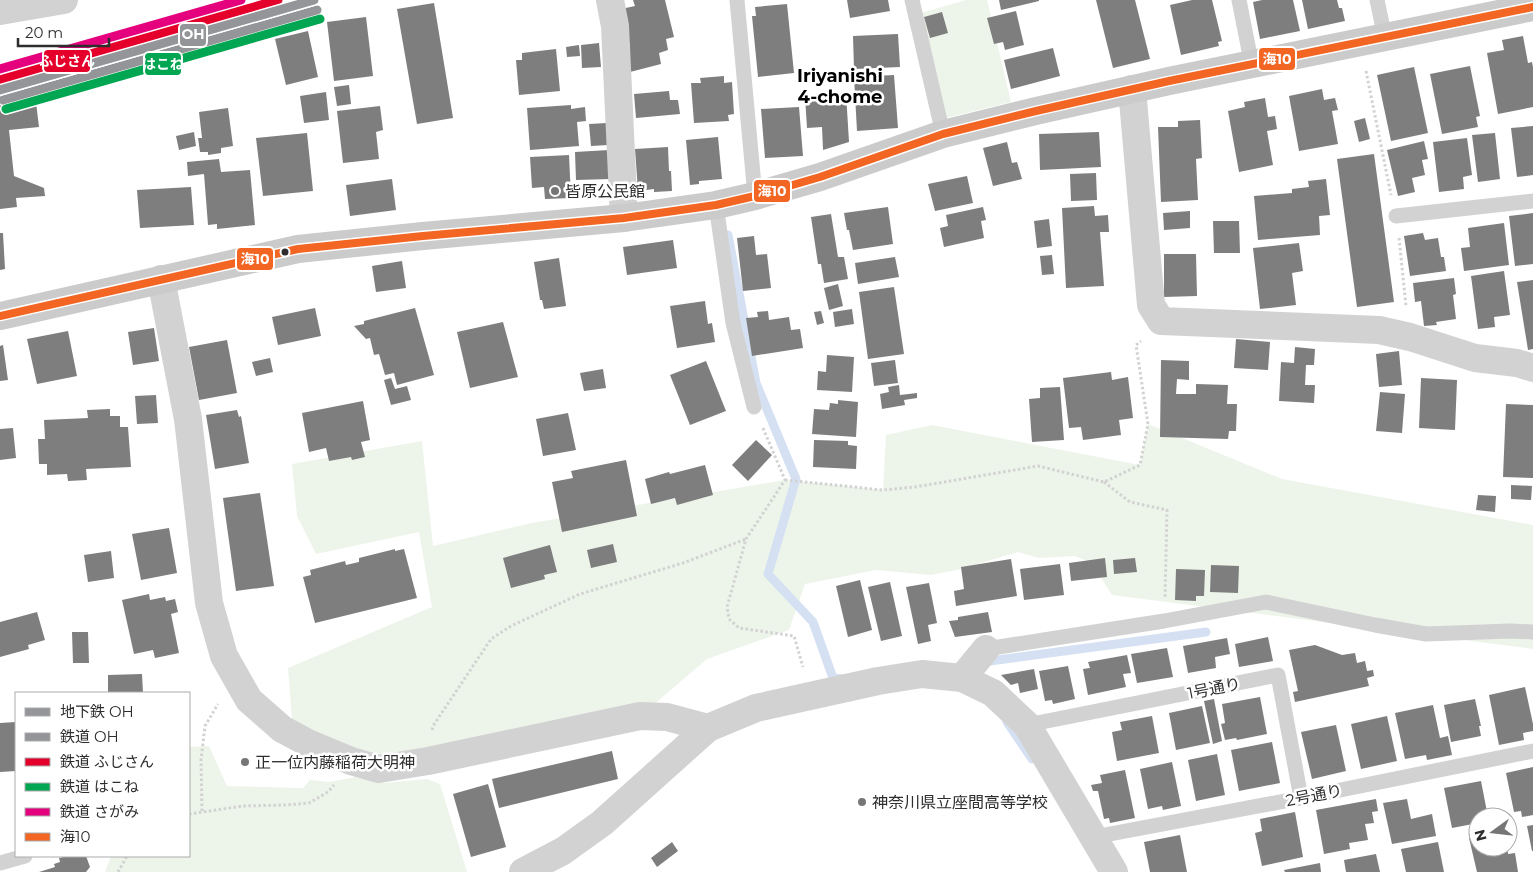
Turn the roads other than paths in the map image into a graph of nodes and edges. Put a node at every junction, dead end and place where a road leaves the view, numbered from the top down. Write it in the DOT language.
graph roads {
  1 [pos="64,0"];
  2 [pos="610,0"];
  3 [pos="737,0"];
  4 [pos="912,0"];
  5 [pos="1239,0"];
  6 [pos="1377,0"];
  7 [pos="1533,8"];
  8 [pos="0,11"];
  9 [pos="1373,40"];
  10 [pos="1252,66"];
  11 [pos="1132,89"];
  12 [pos="943,134"];
  13 [pos="755,196"];
  14 [pos="1533,202"];
  15 [pos="716,205"];
  16 [pos="1396,216"];
  17 [pos="624,218"];
  18 [pos="161,279"];
  19 [pos="0,316"];
  20 [pos="1533,368"];
  21 [pos="754,407"];
  22 [pos="1533,632"];
  23 [pos="986,649"];
  24 [pos="962,678"];
  25 [pos="1027,725"];
  26 [pos="708,728"];
  27 [pos="1533,751"];
  28 [pos="1301,798"];
  29 [pos="1094,837"];
  30 [pos="21,857"];
  31 [pos="0,863"];
  32 [pos="523,872"];
  33 [pos="1114,872"];
  1 -- 8 [label="street"];
  2 -- 17 [label="street"];
  3 -- 13 [label="lane"];
  4 -- 12 [label="lane"];
  5 -- 10 [label="lane"];
  6 -- 9 [label="lane"];
  7 -- 9 [label="main road"];
  9 -- 10 [label="main road"];
  10 -- 11 [label="main road"];
  11 -- 12 [label="main road"];
  11 -- 20 [label="street"];
  12 -- 13 [label="main road"];
  13 -- 15 [label="main road"];
  14 -- 16 [label="lane"];
  15 -- 17 [label="main road"];
  15 -- 21 [label="lane"];
  17 -- 18 [label="main road"];
  18 -- 19 [label="main road"];
  18 -- 26 [label="street"];
  22 -- 23 [label="lane"];
  23 -- 24 [label="street"];
  24 -- 25 [label="street"];
  24 -- 26 [label="street"];
  25 -- 28 [label="lane, 1号通り"];
  25 -- 29 [label="street"];
  26 -- 32 [label="street"];
  27 -- 28 [label="lane, 2号通り"];
  28 -- 29 [label="lane, 2号通り"];
  29 -- 33 [label="street"];
  30 -- 31 [label="lane"];
}
